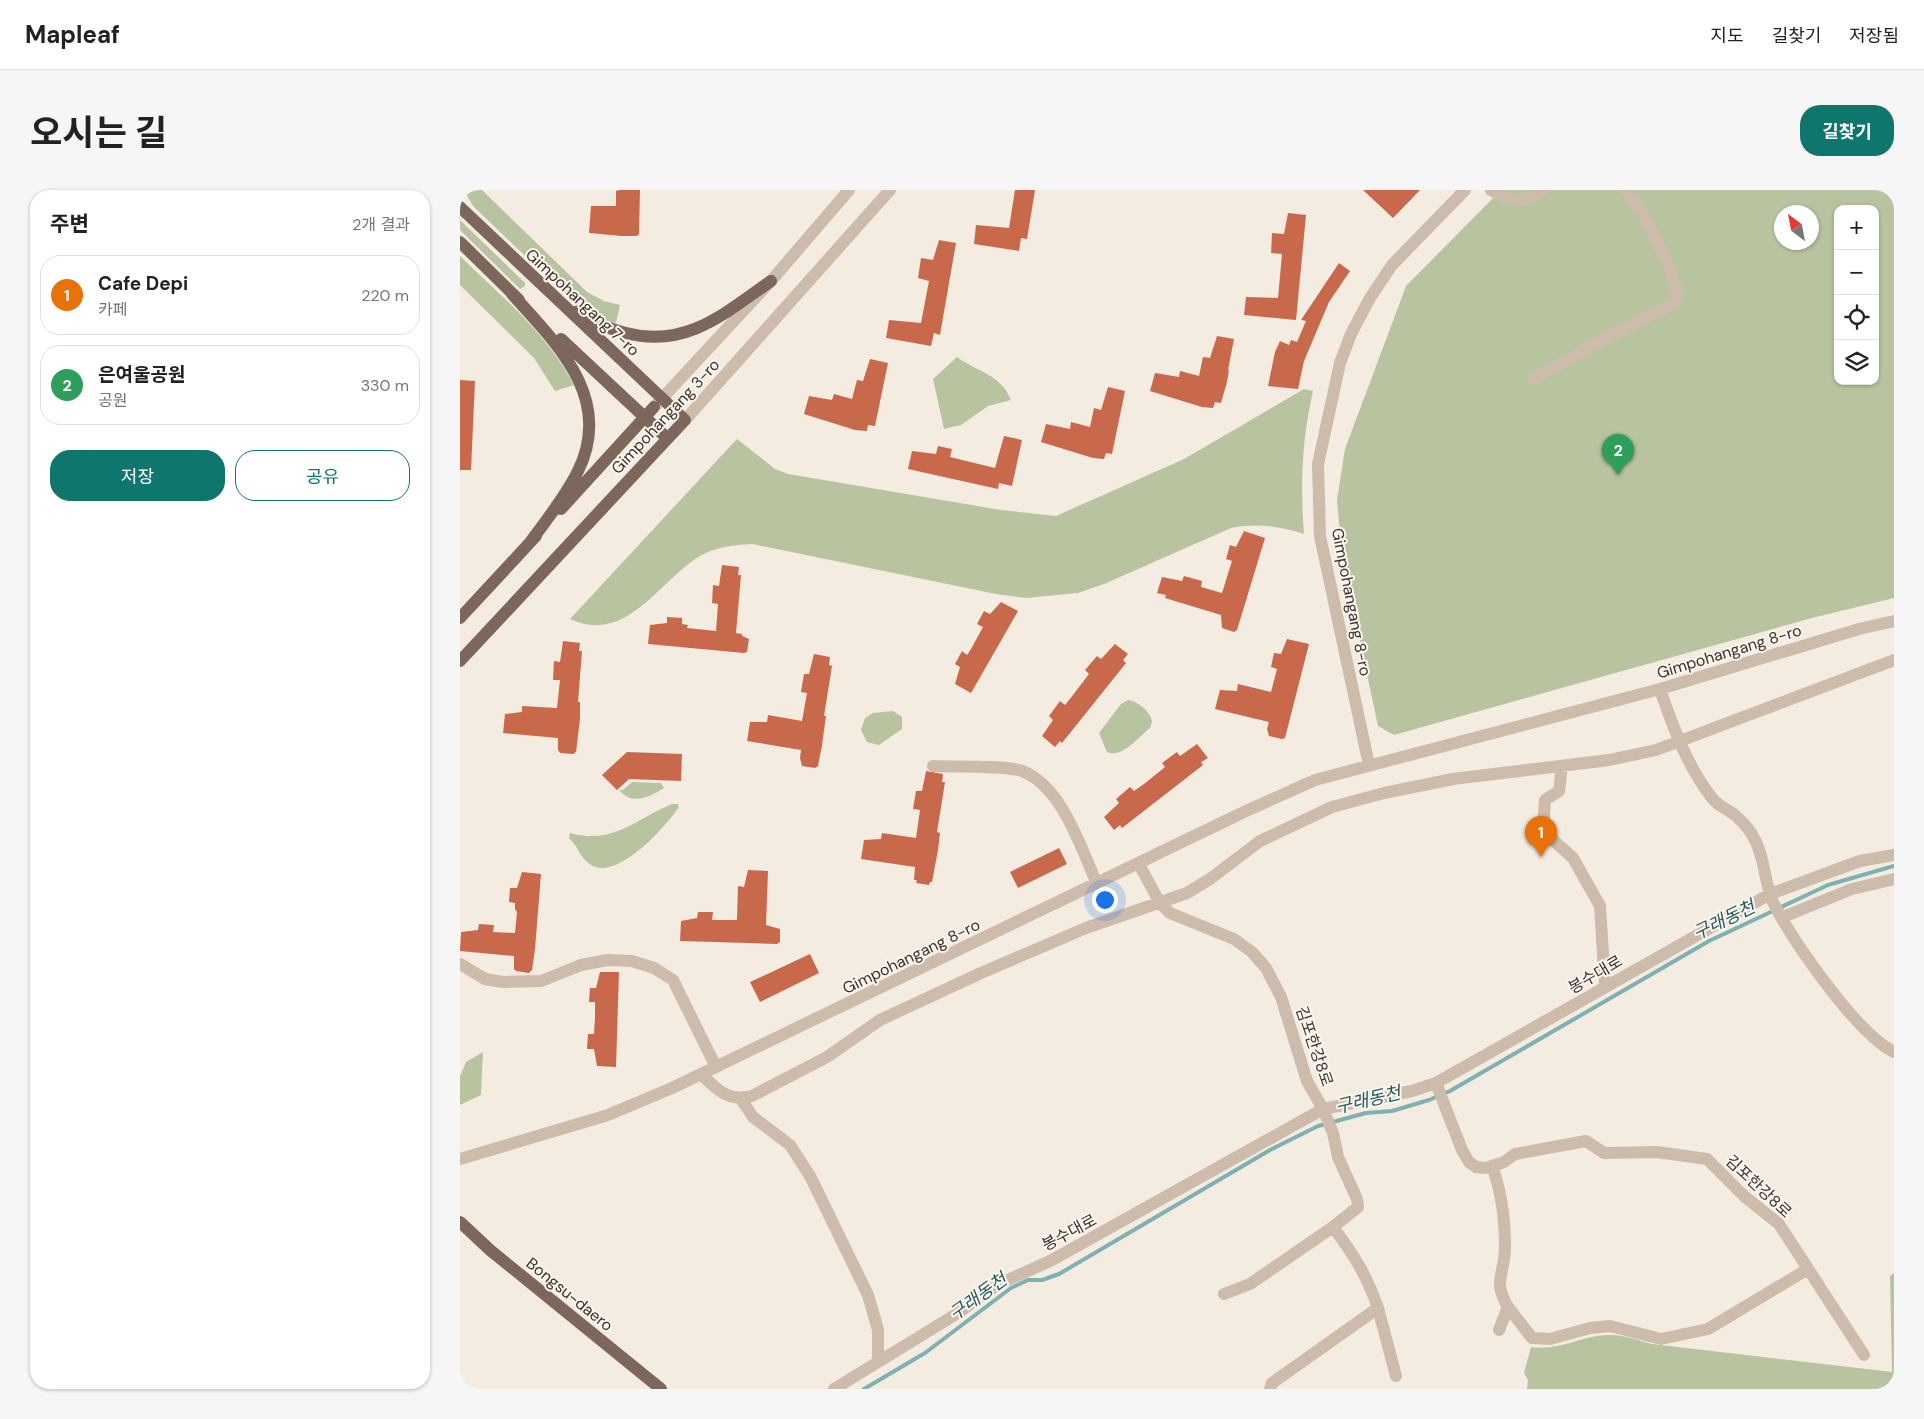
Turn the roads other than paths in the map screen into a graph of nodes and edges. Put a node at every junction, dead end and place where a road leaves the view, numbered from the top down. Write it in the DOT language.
graph roads {
  1 [pos="849,190"];
  2 [pos="890,190"];
  3 [pos="1465,190"];
  4 [pos="1491,190"];
  5 [pos="1543,190"];
  6 [pos="1626,190"];
  7 [pos="460,207"];
  8 [pos="460,242"];
  9 [pos="522,268"];
  10 [pos="771,281"];
  11 [pos="512,294"];
  12 [pos="1533,379"];
  13 [pos="658,402"];
  14 [pos="644,418"];
  15 [pos="685,420"];
  16 [pos="667,438"];
  17 [pos="531,541"];
  18 [pos="460,618"];
  19 [pos="1894,621"];
  20 [pos="1894,660"];
  21 [pos="460,661"];
  22 [pos="1660,689"];
  23 [pos="1679,742"];
  24 [pos="1369,764"];
  25 [pos="933,766"];
  26 [pos="1562,766"];
  27 [pos="1894,855"];
  28 [pos="1141,868"];
  29 [pos="1894,879"];
  30 [pos="1097,884"];
  31 [pos="1772,898"];
  32 [pos="1160,903"];
  33 [pos="1783,917"];
  34 [pos="460,964"];
  35 [pos="1605,986"];
  36 [pos="1894,1052"];
  37 [pos="716,1067"];
  38 [pos="701,1074"];
  39 [pos="1439,1091"];
  40 [pos="741,1099"];
  41 [pos="1323,1109"];
  42 [pos="460,1159"];
  43 [pos="1492,1166"];
  44 [pos="460,1222"];
  45 [pos="1333,1227"];
  46 [pos="1808,1269"];
  47 [pos="1224,1294"];
  48 [pos="1378,1308"];
  49 [pos="1508,1308"];
  50 [pos="1499,1330"];
  51 [pos="1864,1355"];
  52 [pos="878,1362"];
  53 [pos="1396,1376"];
  54 [pos="661,1389"];
  55 [pos="834,1389"];
  56 [pos="1270,1389"];
  1 -- 10 [label="street, Gimpohangang 3-ro"];
  2 -- 15 [label="street, Gimpohangang 3-ro"];
  3 -- 24 [label="street, Gimpohangang 8-ro"];
  4 -- 5 [label="street"];
  6 -- 12 [label="street"];
  7 -- 9 [label="main road, Gimpohangang 7-ro"];
  8 -- 11 [label="main road"];
  9 -- 10 [label="main road"];
  9 -- 13 [label="main road, Gimpohangang 7-ro"];
  10 -- 13 [label="street, Gimpohangang 3-ro"];
  11 -- 14 [label="main road"];
  11 -- 17 [label="main road"];
  13 -- 14 [label="main road, Gimpohangang 3-ro"];
  13 -- 15 [label="main road, Gimpohangang 7-ro"];
  14 -- 16 [label="main road"];
  14 -- 17 [label="main road, Gimpohangang 3-ro"];
  15 -- 16 [label="main road, Gimpohangang 3-ro"];
  16 -- 21 [label="main road, Gimpohangang 3-ro"];
  17 -- 18 [label="main road, Gimpohangang 3-ro"];
  19 -- 22 [label="street, Gimpohangang 8-ro"];
  20 -- 23 [label="street"];
  22 -- 23 [label="street"];
  22 -- 24 [label="street, Gimpohangang 8-ro"];
  23 -- 26 [label="street"];
  23 -- 31 [label="street"];
  24 -- 28 [label="street"];
  24 -- 30 [label="street, Gimpohangang 8-ro"];
  25 -- 30 [label="street"];
  26 -- 32 [label="street"];
  26 -- 35 [label="street"];
  27 -- 31 [label="street, 봉수대로"];
  28 -- 30 [label="street"];
  28 -- 32 [label="street, 김포한강8로"];
  29 -- 33 [label="street"];
  30 -- 37 [label="street, Gimpohangang 8-ro"];
  31 -- 33 [label="street"];
  31 -- 35 [label="street, 봉수대로"];
  32 -- 40 [label="street"];
  32 -- 41 [label="street, 김포한강8로"];
  33 -- 36 [label="street"];
  34 -- 37 [label="street"];
  35 -- 39 [label="street, 봉수대로"];
  37 -- 38 [label="street, Gimpohangang 8-ro"];
  38 -- 40 [label="street"];
  38 -- 42 [label="street, Gimpohangang 8-ro"];
  39 -- 41 [label="street, 김포한강8로"];
  39 -- 43 [label="street"];
  40 -- 52 [label="street"];
  41 -- 45 [label="street"];
  41 -- 52 [label="street, 봉수대로"];
  43 -- 46 [label="street, 김포한강8로"];
  43 -- 49 [label="street"];
  44 -- 54 [label="main road, Bongsu-daero"];
  45 -- 47 [label="street"];
  45 -- 48 [label="street"];
  46 -- 49 [label="street"];
  46 -- 51 [label="street, 김포한강8로"];
  48 -- 53 [label="street"];
  48 -- 56 [label="street"];
  49 -- 50 [label="street"];
  52 -- 55 [label="street, 봉수대로"];
}
